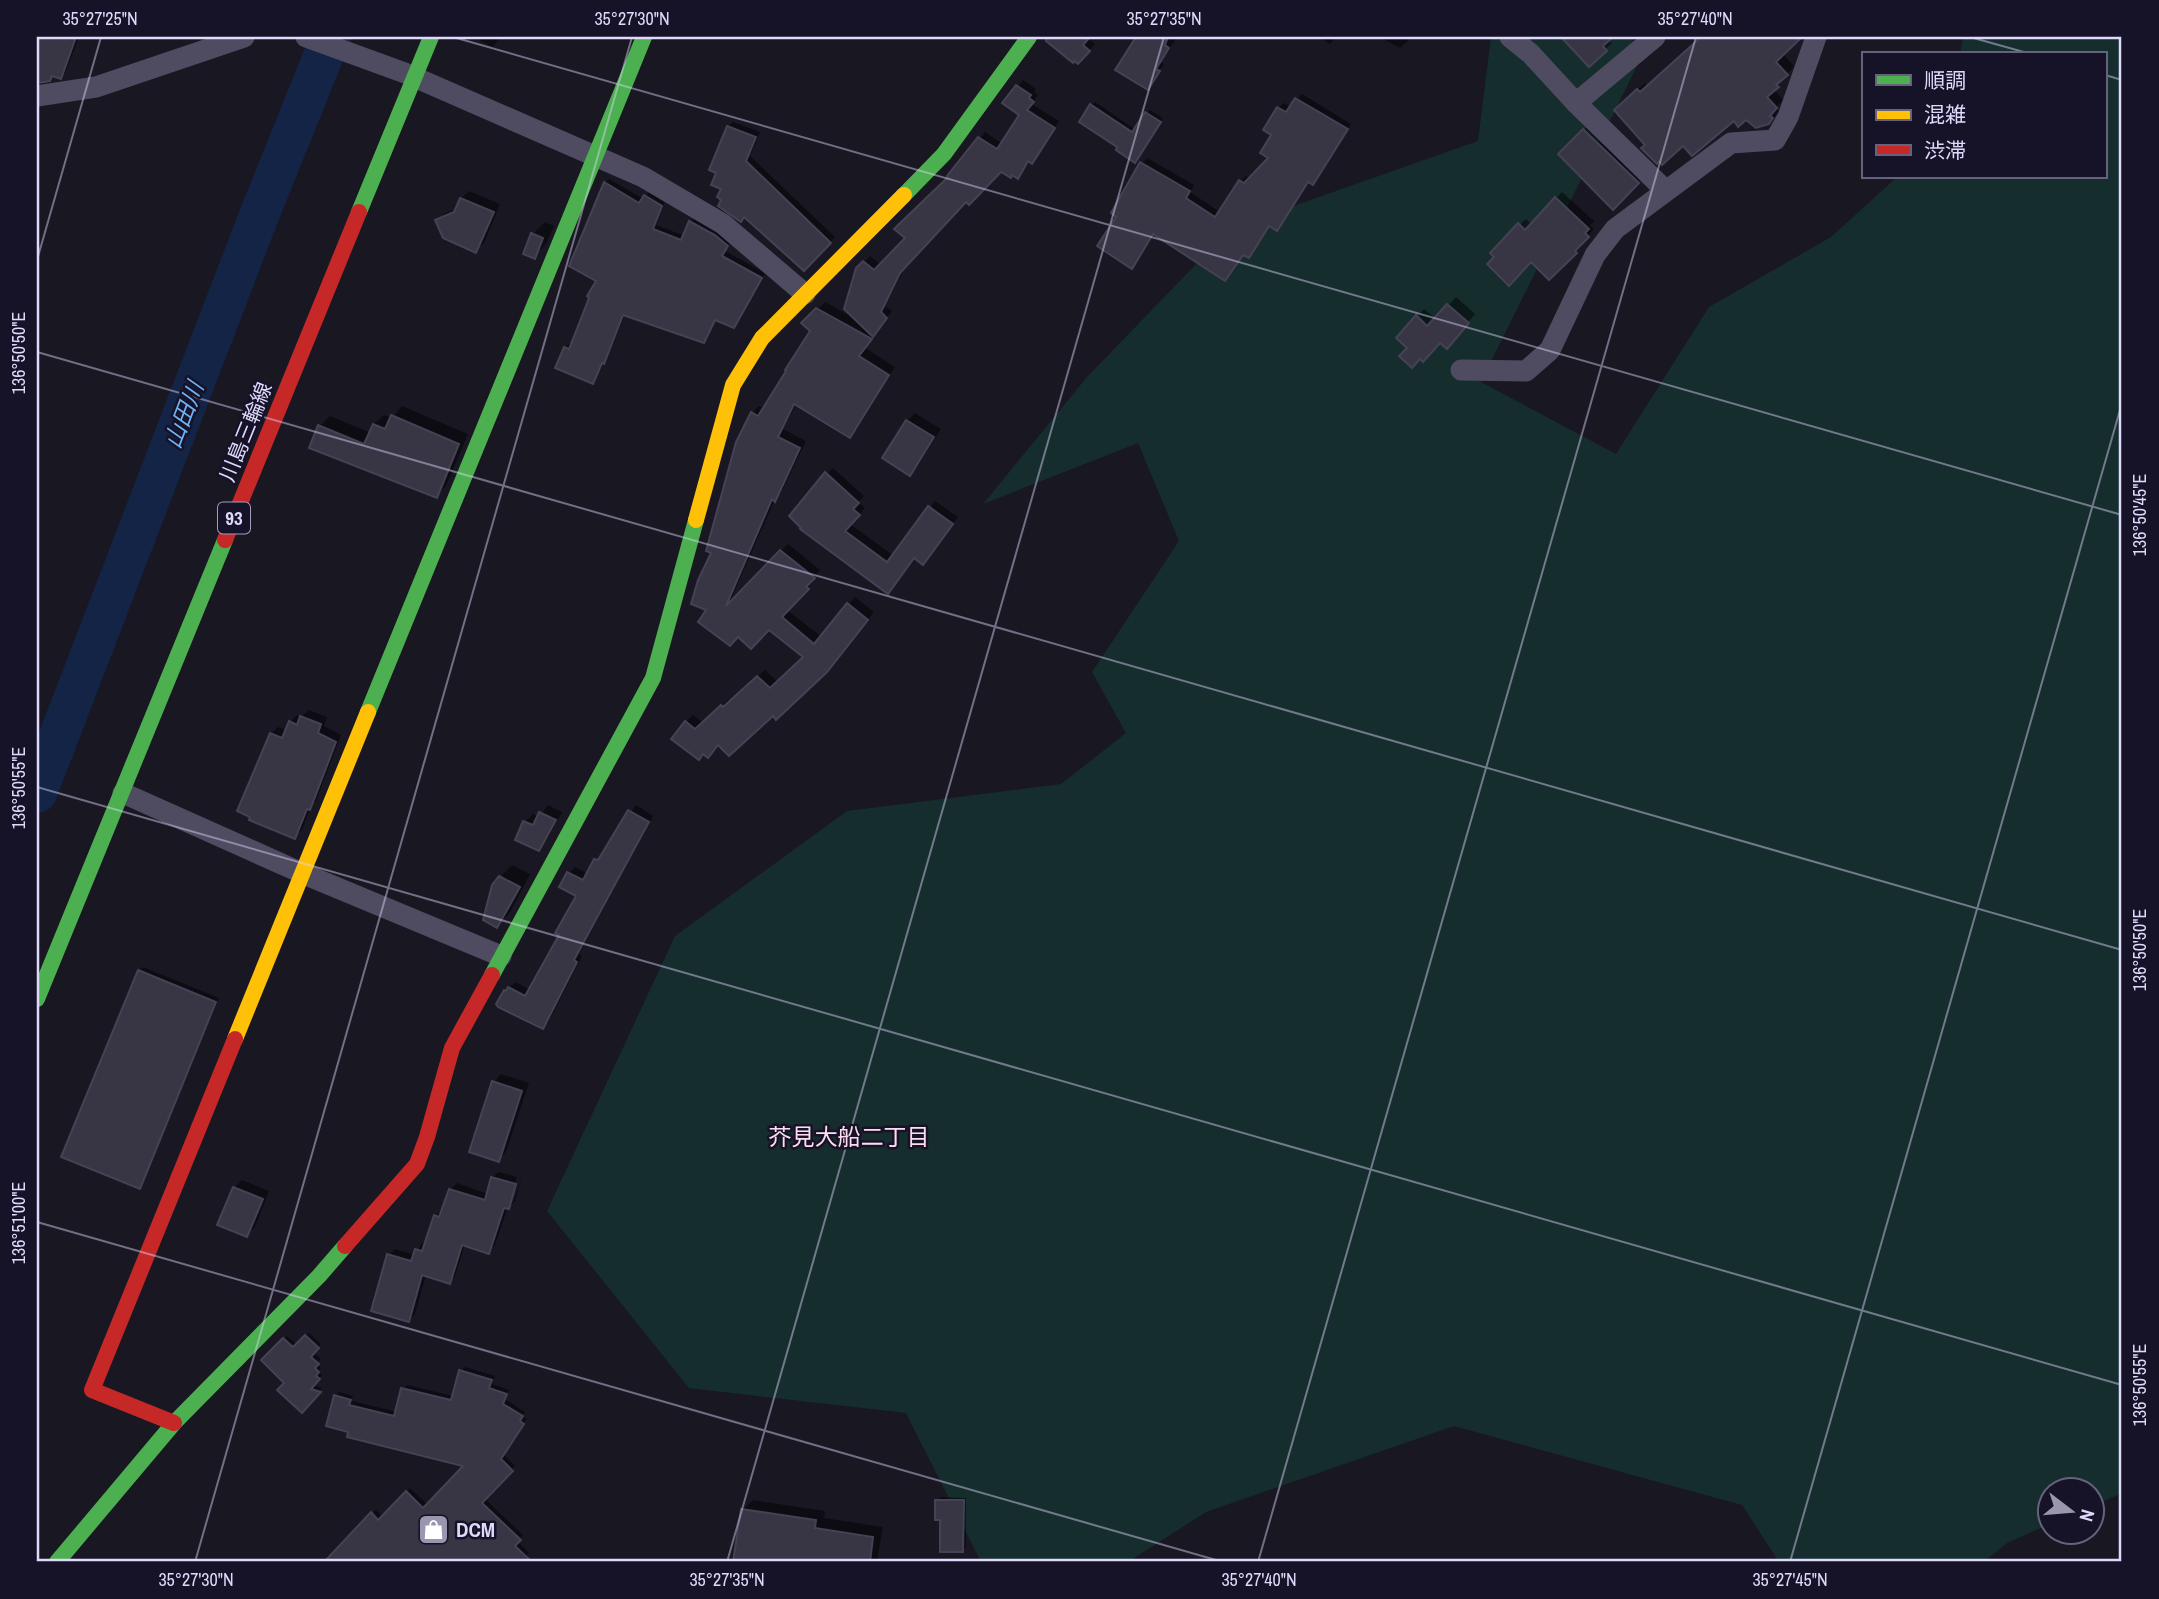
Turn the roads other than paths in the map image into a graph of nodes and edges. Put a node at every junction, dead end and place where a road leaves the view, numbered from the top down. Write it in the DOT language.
graph roads {
  1 [pos="244,37"];
  2 [pos="307,37"];
  3 [pos="431,37"];
  4 [pos="644,37"];
  5 [pos="1030,37"];
  6 [pos="1510,37"];
  7 [pos="1655,37"];
  8 [pos="1816,37"];
  9 [pos="1528,46"];
  10 [pos="410,75"];
  11 [pos="38,99"];
  12 [pos="1576,103"];
  13 [pos="596,156"];
  14 [pos="1665,190"];
  15 [pos="805,294"];
  16 [pos="1461,370"];
  17 [pos="123,793"];
  18 [pos="304,874"];
  19 [pos="501,956"];
  20 [pos="37,999"];
  21 [pos="174,1423"];
  22 [pos="57,1562"];
  1 -- 11 [label="street"];
  2 -- 10 [label="street"];
  3 -- 10 [label="street, 川島三輪線 / 93"];
  4 -- 13 [label="street"];
  5 -- 15 [label="street"];
  6 -- 9 [label="street"];
  7 -- 12 [label="street"];
  8 -- 14 [label="street"];
  9 -- 12 [label="street"];
  10 -- 13 [label="street"];
  10 -- 17 [label="street, 川島三輪線 / 93"];
  12 -- 14 [label="street"];
  13 -- 15 [label="street"];
  13 -- 18 [label="street"];
  14 -- 16 [label="street"];
  15 -- 19 [label="street"];
  17 -- 18 [label="street"];
  17 -- 20 [label="street, 川島三輪線 / 93"];
  18 -- 19 [label="street"];
  18 -- 21 [label="street"];
  19 -- 21 [label="street"];
  21 -- 22 [label="street"];
}
